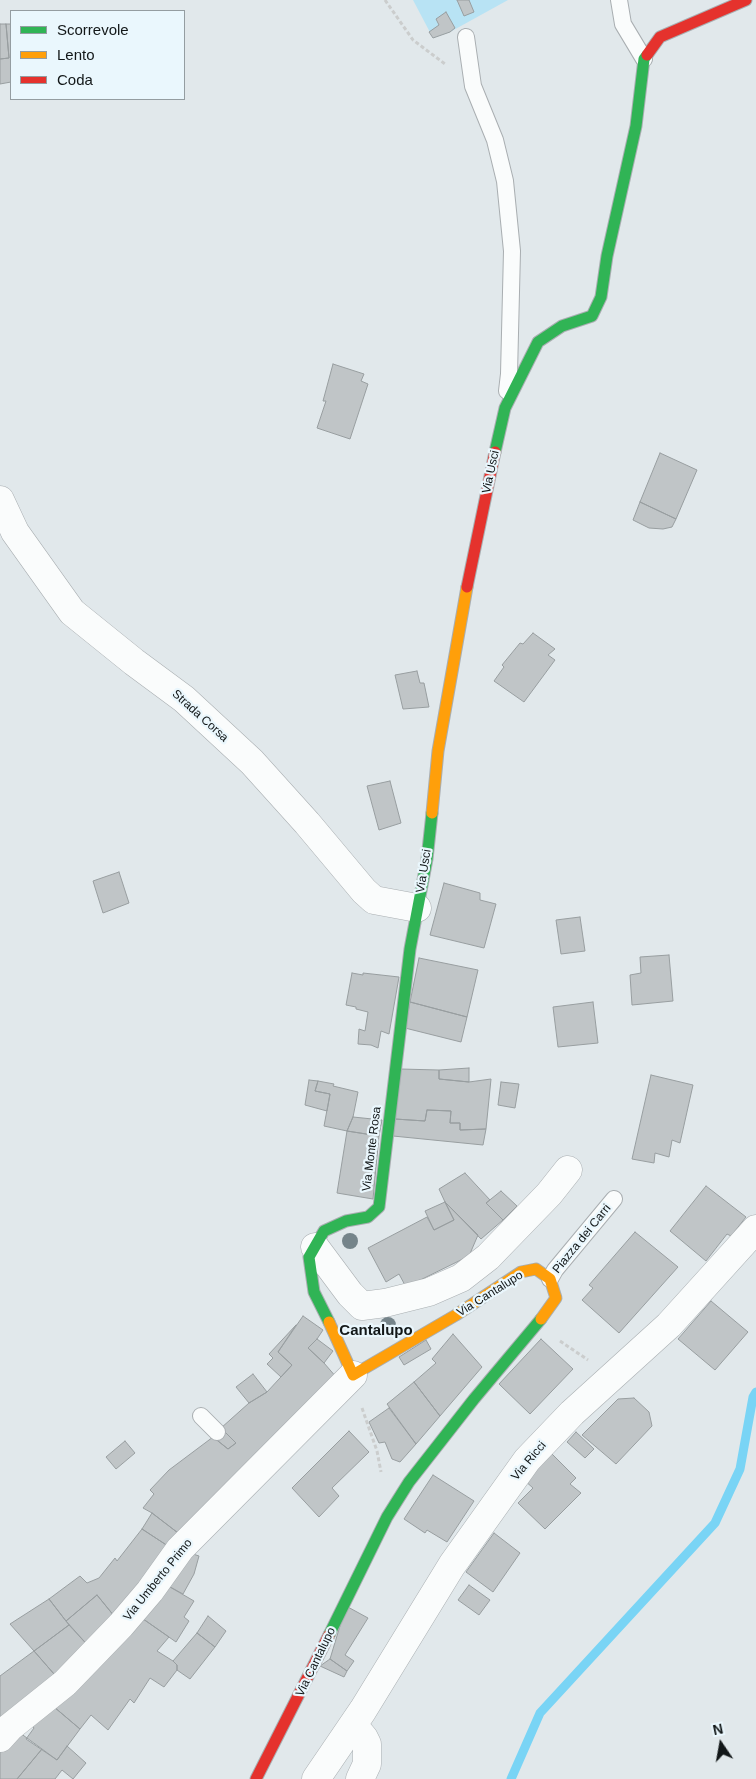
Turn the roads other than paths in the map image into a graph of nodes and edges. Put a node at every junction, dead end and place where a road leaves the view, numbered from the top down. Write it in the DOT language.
graph roads {
  1 [pos="619,0"];
  2 [pos="746,0"];
  3 [pos="466,37"];
  4 [pos="644,59"];
  5 [pos="505,408"];
  6 [pos="0,500"];
  7 [pos="417,908"];
  8 [pos="568,1170"];
  9 [pos="614,1199"];
  10 [pos="756,1229"];
  11 [pos="315,1247"];
  12 [pos="550,1278"];
  13 [pos="353,1374"];
  14 [pos="201,1416"];
  15 [pos="217,1432"];
  16 [pos="349,1732"];
  17 [pos="0,1738"];
  18 [pos="256,1779"];
  19 [pos="316,1779"];
  20 [pos="360,1779"];
  1 -- 4 [label="lane"];
  2 -- 4 [label="street"];
  3 -- 5 [label="lane, Via Usci"];
  4 -- 5 [label="street"];
  5 -- 7 [label="street, Via Usci"];
  6 -- 7 [label="street, Strada Corsa"];
  7 -- 11 [label="street, Via Monte Rosa"];
  8 -- 11 [label="street"];
  9 -- 12 [label="lane, Piazza dei Carri"];
  10 -- 16 [label="street, Via Ricci"];
  11 -- 13 [label="street, Via Monte Rosa"];
  12 -- 13 [label="street, Via Cantalupo"];
  12 -- 18 [label="street, Via Cantalupo"];
  13 -- 17 [label="street, Via Umberto Primo"];
  14 -- 15 [label="lane"];
  16 -- 19 [label="street"];
  16 -- 20 [label="street"];
}
